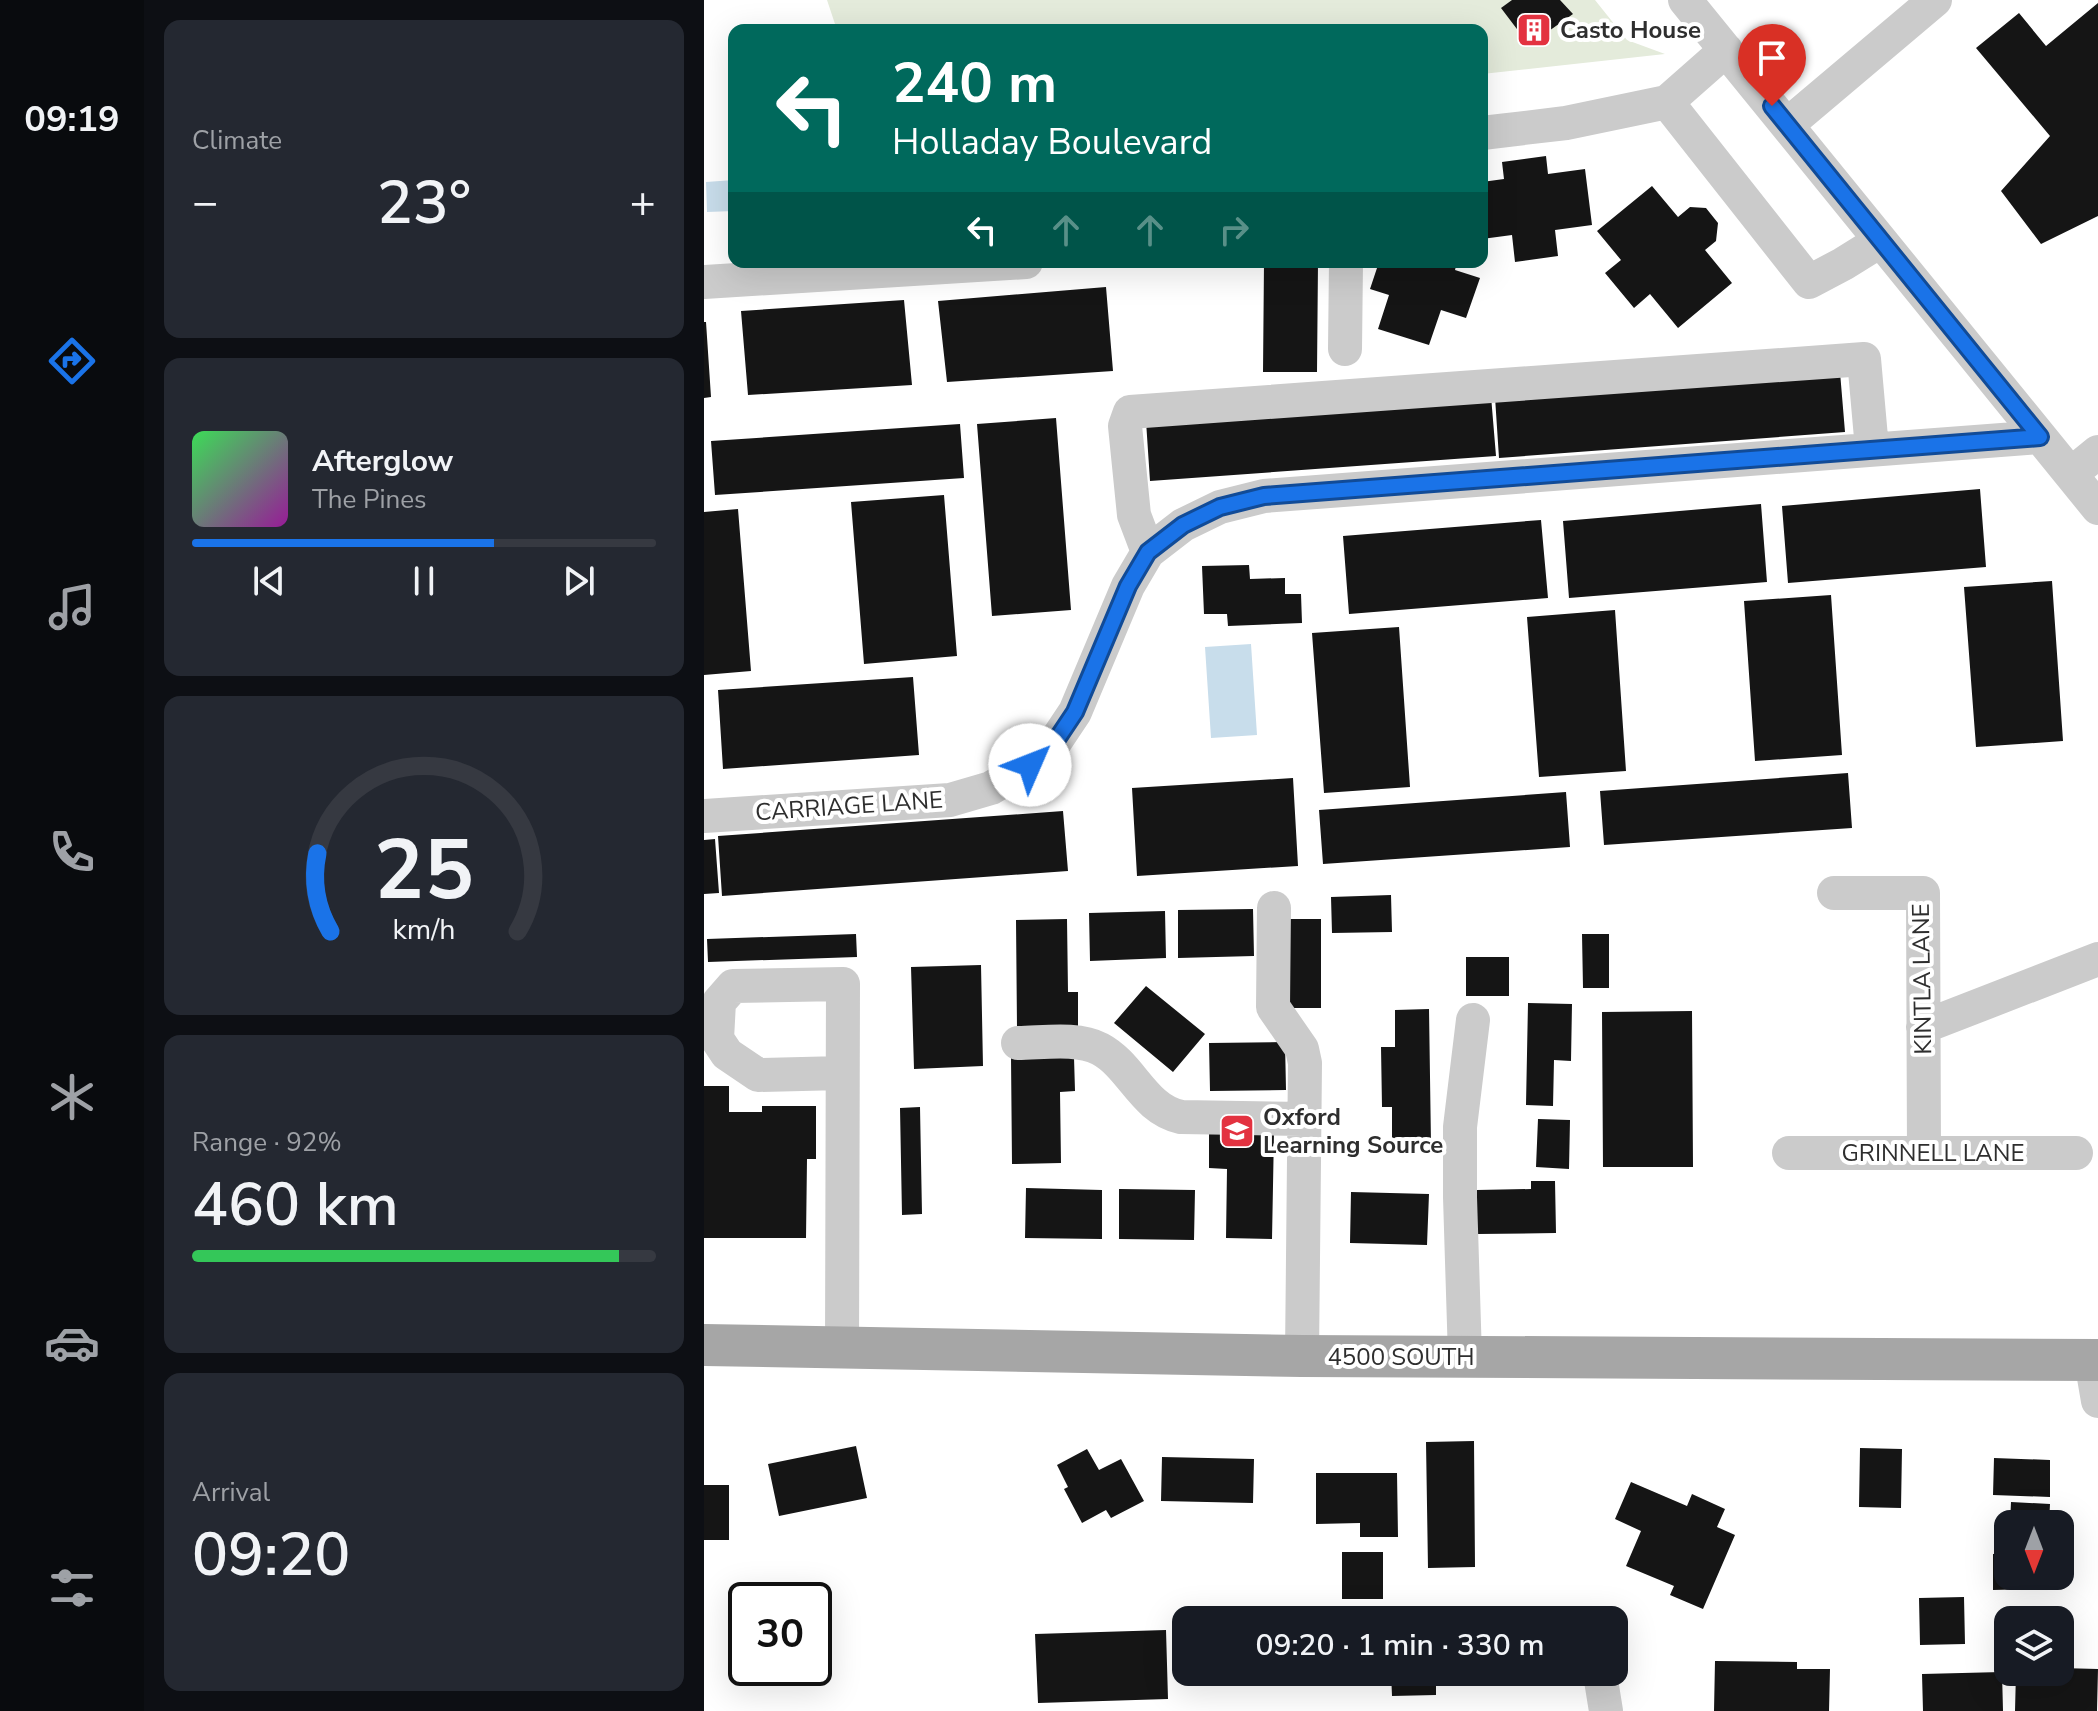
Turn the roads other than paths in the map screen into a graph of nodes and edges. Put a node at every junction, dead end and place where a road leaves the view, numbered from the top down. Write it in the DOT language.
graph roads {
  1 [pos="1685,0"];
  2 [pos="1935,0"];
  3 [pos="1726,50"];
  4 [pos="1667,102"];
  5 [pos="1787,125"];
  6 [pos="1488,132"];
  7 [pos="1880,241"];
  8 [pos="929,268"];
  9 [pos="1346,268"];
  10 [pos="704,282"];
  11 [pos="1345,349"];
  12 [pos="2040,437"];
  13 [pos="1872,449"];
  14 [pos="2098,452"];
  15 [pos="2071,474"];
  16 [pos="2098,508"];
  17 [pos="1148,552"];
  18 [pos="704,816"];
  19 [pos="1834,893"];
  20 [pos="1274,908"];
  21 [pos="2098,959"];
  22 [pos="1473,1020"];
  23 [pos="1923,1027"];
  24 [pos="1018,1043"];
  25 [pos="842,1073"];
  26 [pos="1304,1119"];
  27 [pos="1924,1152"];
  28 [pos="1789,1153"];
  29 [pos="2076,1153"];
  30 [pos="704,1345"];
  31 [pos="842,1349"];
  32 [pos="1302,1356"];
  33 [pos="1465,1357"];
  34 [pos="2095,1360"];
  35 [pos="2098,1401"];
  36 [pos="1602,1686"];
  37 [pos="1606,1711"];
  1 -- 3 [label="street"];
  2 -- 5 [label="street"];
  3 -- 4 [label="street"];
  3 -- 5 [label="street"];
  4 -- 6 [label="street"];
  4 -- 7 [label="street"];
  5 -- 7 [label="street"];
  7 -- 12 [label="street"];
  8 -- 10 [label="street"];
  9 -- 11 [label="street"];
  12 -- 13 [label="street, CARRIAGE LANE"];
  12 -- 15 [label="street"];
  13 -- 17 [label="street, CARRIAGE LANE"];
  13 -- 17 [label="street"];
  14 -- 15 [label="street"];
  15 -- 16 [label="street"];
  17 -- 18 [label="street, CARRIAGE LANE"];
  19 -- 23 [label="street, KINTLA LANE"];
  20 -- 26 [label="street"];
  21 -- 23 [label="street"];
  22 -- 33 [label="street"];
  23 -- 27 [label="street, KINTLA LANE"];
  24 -- 26 [label="street"];
  25 -- 31 [label="street"];
  26 -- 32 [label="street"];
  27 -- 28 [label="street, GRINNELL LANE"];
  27 -- 29 [label="street, GRINNELL LANE"];
  30 -- 31 [label="main road, 4500 SOUTH"];
  31 -- 32 [label="main road, 4500 SOUTH"];
  32 -- 33 [label="main road, 4500 SOUTH"];
  33 -- 34 [label="main road, 4500 SOUTH"];
  34 -- 35 [label="street"];
  36 -- 37 [label="street"];
}
